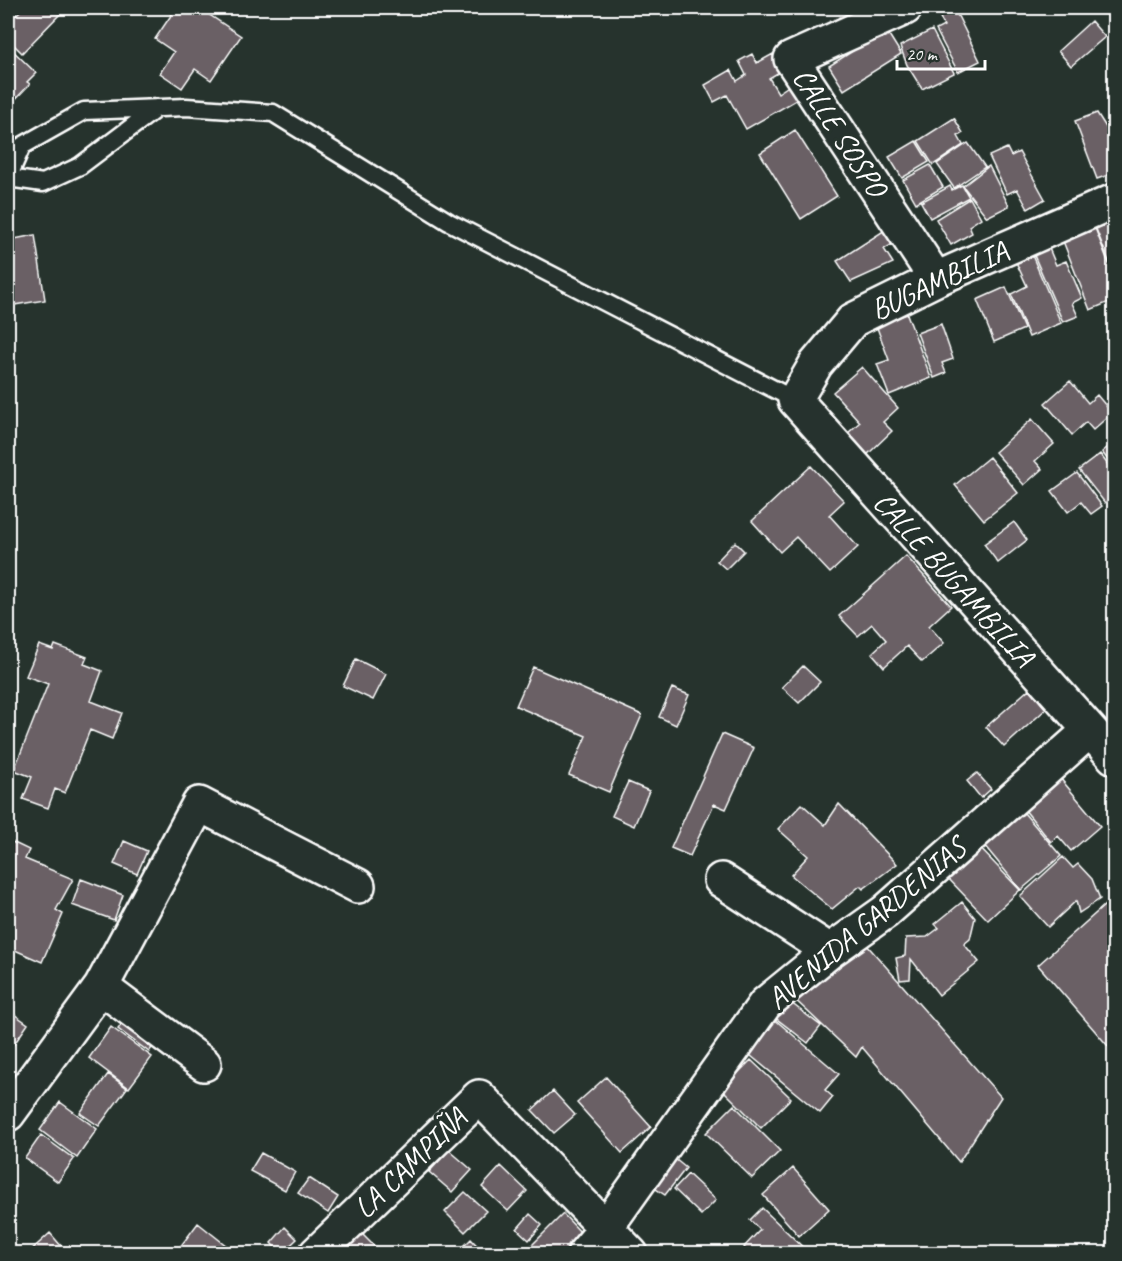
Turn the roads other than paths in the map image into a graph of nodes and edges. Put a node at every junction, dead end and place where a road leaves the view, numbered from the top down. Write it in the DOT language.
graph roads {
  1 [pos="906,8"];
  2 [pos="158,108"];
  3 [pos="1114,201"];
  4 [pos="936,279"];
  5 [pos="795,400"];
  6 [pos="1089,731"];
  7 [pos="1114,757"];
  8 [pos="721,880"];
  9 [pos="358,886"];
  10 [pos="830,951"];
  11 [pos="101,987"];
  12 [pos="204,1064"];
  13 [pos="8,1114"];
  14 [pos="606,1228"];
  15 [pos="316,1254"];
  16 [pos="584,1254"];
  17 [pos="631,1254"];
  1 -- 4 [label="street, CALLE SOSPO"];
  2 -- 2 [label="lane"];
  2 -- 5 [label="lane"];
  3 -- 4 [label="street, BUGAMBILIA"];
  4 -- 5 [label="street, BUGAMBILIA"];
  5 -- 6 [label="street, CALLE BUGAMBILIA"];
  6 -- 7 [label="street, CALLE BUGAMBILIA"];
  6 -- 10 [label="street, AVENIDA GARDENIAS"];
  8 -- 10 [label="street"];
  9 -- 11 [label="street"];
  10 -- 14 [label="street, AVENIDA GARDENIAS"];
  11 -- 12 [label="street"];
  11 -- 13 [label="street"];
  14 -- 15 [label="street, LA CAMPIÑA"];
  14 -- 16 [label="street, AVENIDA GARDENIAS"];
  14 -- 17 [label="street"];
}
